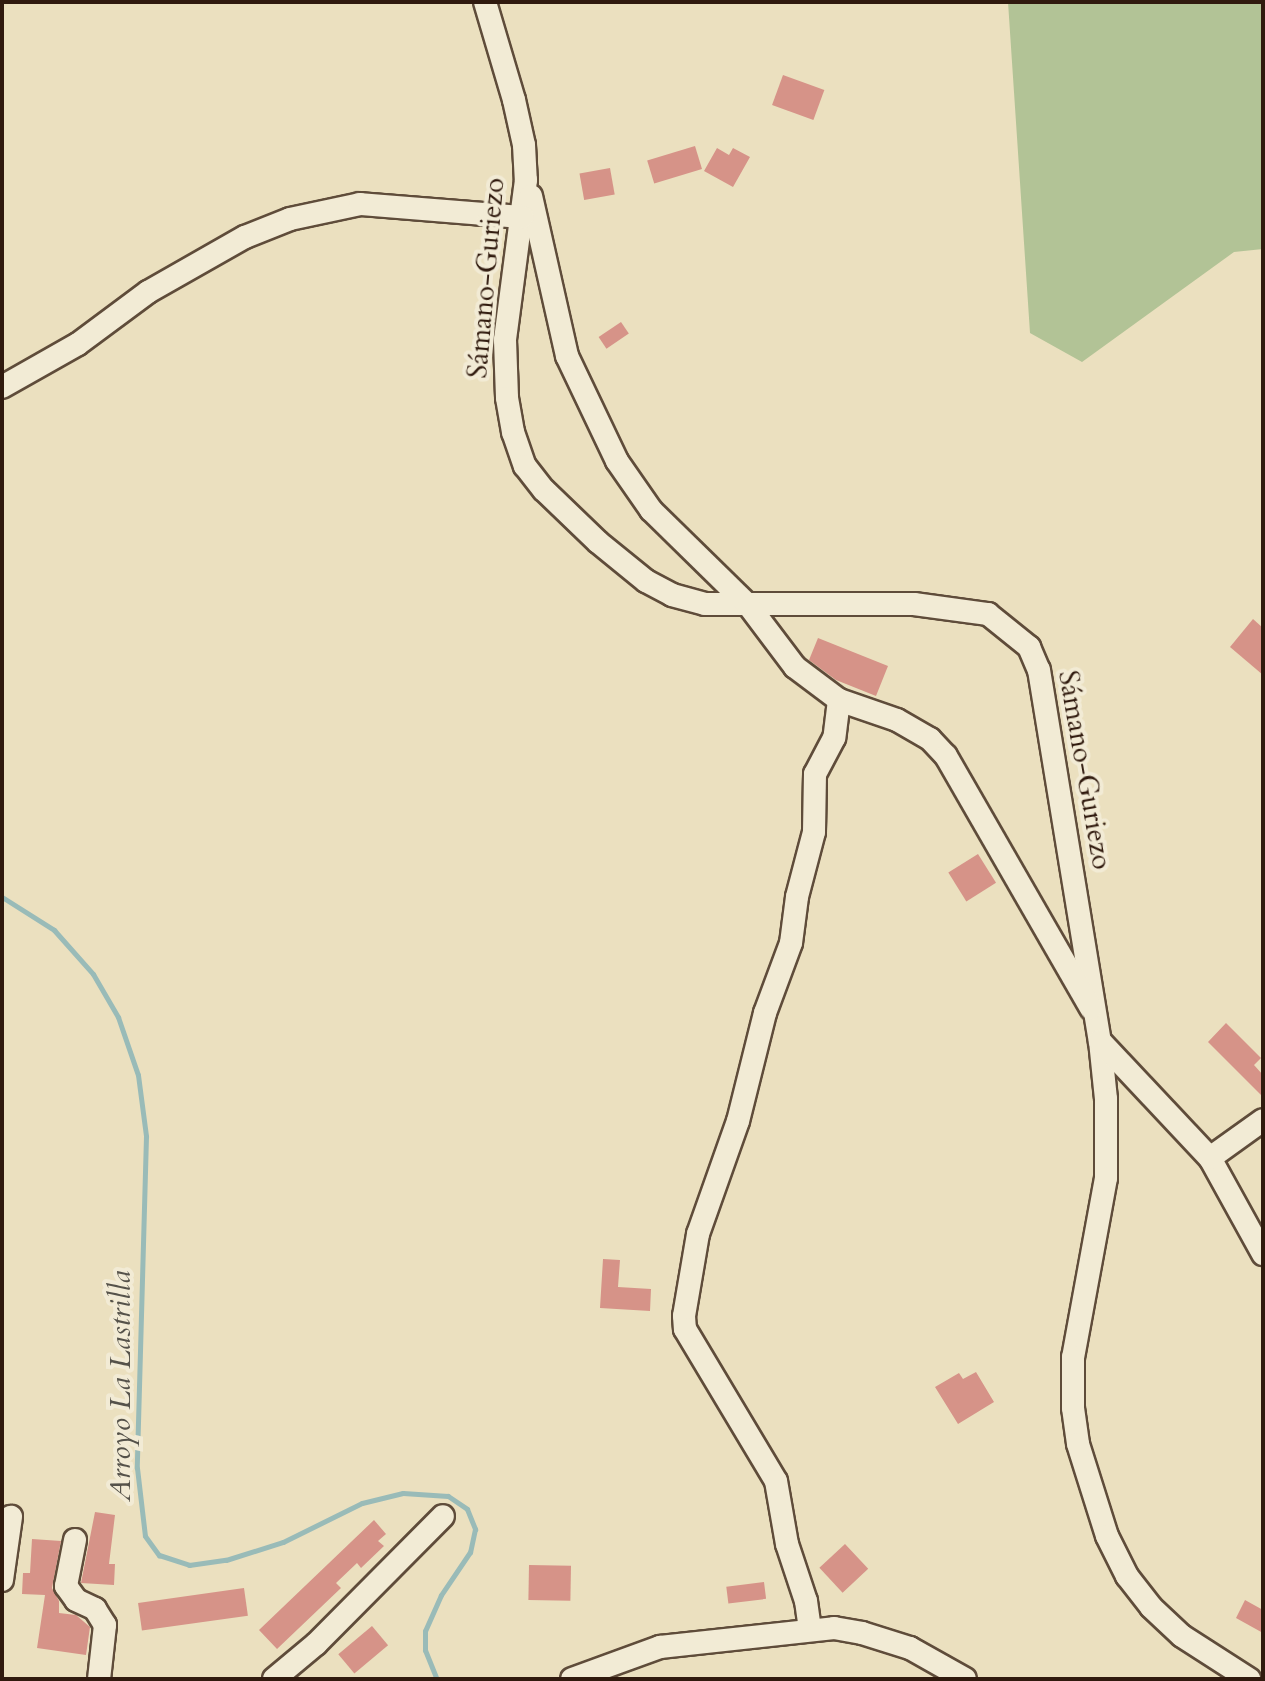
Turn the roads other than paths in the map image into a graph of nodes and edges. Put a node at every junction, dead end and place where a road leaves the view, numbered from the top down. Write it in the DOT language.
graph roads {
  1 [pos="485,2"];
  2 [pos="525,173"];
  3 [pos="522,217"];
  4 [pos="2,387"];
  5 [pos="749,606"];
  6 [pos="839,700"];
  7 [pos="1096,1014"];
  8 [pos="1100,1041"];
  9 [pos="1263,1120"];
  10 [pos="1210,1158"];
  11 [pos="1263,1254"];
  12 [pos="443,1516"];
  13 [pos="11,1517"];
  14 [pos="75,1540"];
  15 [pos="2,1580"];
  16 [pos="810,1629"];
  17 [pos="99,1679"];
  18 [pos="274,1679"];
  19 [pos="572,1679"];
  20 [pos="965,1679"];
  21 [pos="1249,1679"];
  1 -- 2 [label="street, Sámano-Guriezo"];
  2 -- 3 [label="street, Sámano-Guriezo"];
  2 -- 5 [label="street"];
  3 -- 4 [label="street"];
  3 -- 5 [label="street, Sámano-Guriezo"];
  5 -- 6 [label="street"];
  5 -- 7 [label="street, Sámano-Guriezo"];
  6 -- 7 [label="street"];
  6 -- 16 [label="street"];
  7 -- 8 [label="street, Sámano-Guriezo"];
  8 -- 10 [label="street"];
  8 -- 21 [label="street, Sámano-Guriezo"];
  9 -- 10 [label="street"];
  10 -- 11 [label="street"];
  12 -- 18 [label="street"];
  13 -- 15 [label="street"];
  14 -- 17 [label="street"];
  16 -- 19 [label="street"];
  16 -- 20 [label="street"];
}
